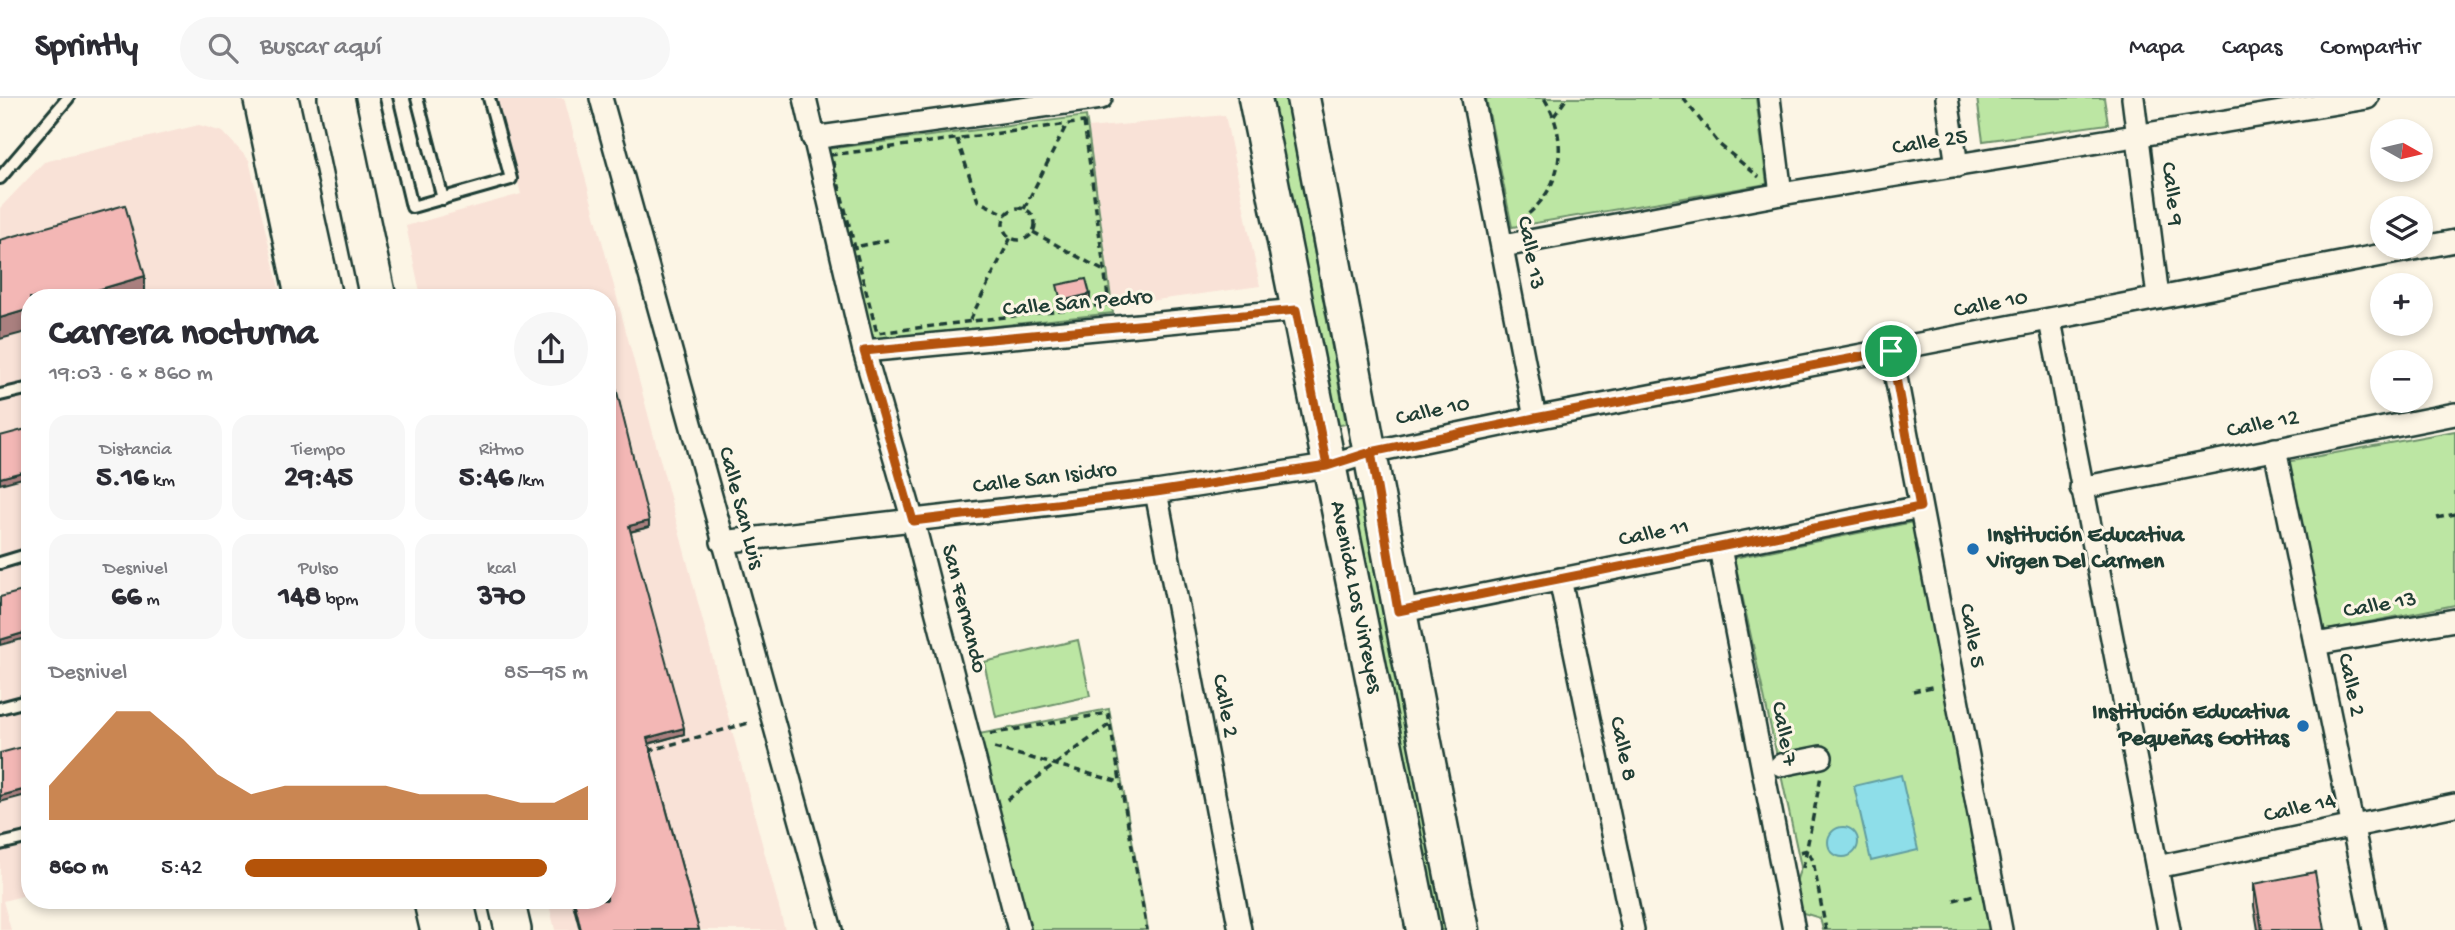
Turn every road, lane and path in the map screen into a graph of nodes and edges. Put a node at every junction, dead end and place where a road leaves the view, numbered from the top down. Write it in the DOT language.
graph roads {
  1 [pos="68,98"];
  2 [pos="260,98"];
  3 [pos="280,98"];
  4 [pos="336,98"];
  5 [pos="386,98"];
  6 [pos="417,98"];
  7 [pos="489,98"];
  8 [pos="601,98"];
  9 [pos="805,98"];
  10 [pos="1101,98"];
  11 [pos="1255,98"];
  12 [pos="1303,98"];
  13 [pos="1473,98"];
  14 [pos="1544,98"];
  15 [pos="1567,98"];
  16 [pos="1683,98"];
  17 [pos="1769,98"];
  18 [pos="1947,98"];
  19 [pos="2133,98"];
  20 [pos="2367,98"];
  21 [pos="1554,116"];
  22 [pos="1067,124"];
  23 [pos="2137,134"];
  24 [pos="813,138"];
  25 [pos="957,139"];
  26 [pos="1957,166"];
  27 [pos="1762,167"];
  28 [pos="0,178"];
  29 [pos="1764,180"];
  30 [pos="1751,183"];
  31 [pos="1781,194"];
  32 [pos="443,199"];
  33 [pos="1024,209"];
  34 [pos="1007,215"];
  35 [pos="1527,222"];
  36 [pos="1033,232"];
  37 [pos="1011,237"];
  38 [pos="888,240"];
  39 [pos="2455,241"];
  40 [pos="1503,246"];
  41 [pos="855,248"];
  42 [pos="1104,271"];
  43 [pos="300,289"];
  44 [pos="322,289"];
  45 [pos="376,289"];
  46 [pos="2158,297"];
  47 [pos="1296,310"];
  48 [pos="2050,321"];
  49 [pos="968,322"];
  50 [pos="864,351"];
  51 [pos="1891,351"];
  52 [pos="21,390"];
  53 [pos="0,396"];
  54 [pos="2455,414"];
  55 [pos="1535,418"];
  56 [pos="2275,450"];
  57 [pos="1371,452"];
  58 [pos="1327,466"];
  59 [pos="2081,488"];
  60 [pos="1156,492"];
  61 [pos="1920,507"];
  62 [pos="2455,514"];
  63 [pos="2437,518"];
  64 [pos="913,521"];
  65 [pos="722,542"];
  66 [pos="1720,548"];
  67 [pos="21,557"];
  68 [pos="0,563"];
  69 [pos="1560,579"];
  70 [pos="1398,611"];
  71 [pos="2455,620"];
  72 [pos="2315,645"];
  73 [pos="1941,685"];
  74 [pos="1913,691"];
  75 [pos="21,702"];
  76 [pos="0,708"];
  77 [pos="771,717"];
  78 [pos="1110,724"];
  79 [pos="977,742"];
  80 [pos="645,752"];
  81 [pos="1821,757"];
  82 [pos="1055,764"];
  83 [pos="1781,765"];
  84 [pos="1120,782"];
  85 [pos="1000,805"];
  86 [pos="2455,805"];
  87 [pos="2352,824"];
  88 [pos="21,839"];
  89 [pos="0,844"];
  90 [pos="1808,850"];
  91 [pos="1800,852"];
  92 [pos="2157,867"];
  93 [pos="1801,875"];
  94 [pos="1983,893"];
  95 [pos="1954,900"];
  96 [pos="432,909"];
  97 [pos="457,909"];
  98 [pos="508,909"];
  99 [pos="1813,913"];
  100 [pos="1824,916"];
  101 [pos="1145,929"];
  102 [pos="437,930"];
  103 [pos="462,930"];
  104 [pos="513,930"];
  105 [pos="831,930"];
  106 [pos="1019,930"];
  107 [pos="1240,930"];
  108 [pos="1423,930"];
  109 [pos="1462,930"];
  110 [pos="1633,930"];
  111 [pos="1794,930"];
  112 [pos="1826,930"];
  113 [pos="2001,930"];
  114 [pos="2169,930"];
  115 [pos="2374,930"];
  1 -- 28 [label="lane"];
  2 -- 43 [label="main road"];
  3 -- 44 [label="main road"];
  4 -- 45 [label="main road"];
  5 -- 32 [label="lane"];
  6 -- 32 [label="lane"];
  7 -- 32 [label="lane"];
  8 -- 65 [label="street, Calle San Luis"];
  9 -- 24 [label="street, San Fernando"];
  10 -- 24 [label="street"];
  11 -- 47 [label="main road, Avenida Los Virreyes"];
  12 -- 57 [label="main road, Avenida Los Virreyes"];
  13 -- 40 [label="street, Calle 13"];
  14 -- 21 [label="path"];
  15 -- 21 [label="path"];
  16 -- 29 [label="path"];
  17 -- 31 [label="street"];
  18 -- 26 [label="street"];
  19 -- 23 [label="street, Calle 9"];
  20 -- 23 [label="street, Calle 25"];
  21 -- 35 [label="path"];
  22 -- 25 [label="path"];
  22 -- 33 [label="path"];
  22 -- 42 [label="path"];
  23 -- 26 [label="street, Calle 25"];
  23 -- 46 [label="street, Calle 9"];
  24 -- 50 [label="street, San Fernando"];
  25 -- 34 [label="path"];
  25 -- 41 [label="path"];
  26 -- 31 [label="street, Calle 25"];
  27 -- 29 [label="path"];
  29 -- 30 [label="path"];
  31 -- 40 [label="street, Calle 25"];
  33 -- 34 [label="path"];
  33 -- 36 [label="path"];
  34 -- 37 [label="path"];
  36 -- 37 [label="path"];
  36 -- 42 [label="path"];
  37 -- 49 [label="path"];
  38 -- 41 [label="path"];
  39 -- 46 [label="street, Calle 10"];
  40 -- 55 [label="street, Calle 13"];
  41 -- 49 [label="path"];
  42 -- 49 [label="path"];
  46 -- 48 [label="street, Calle 10"];
  47 -- 50 [label="street, Calle San Pedro"];
  47 -- 58 [label="main road, Avenida Los Virreyes"];
  48 -- 51 [label="street, Calle 10"];
  48 -- 59 [label="street"];
  50 -- 64 [label="street, San Fernando"];
  51 -- 55 [label="street, Calle 10"];
  51 -- 61 [label="street, Calle 5"];
  52 -- 53 [label="lane"];
  54 -- 56 [label="street, Calle 12"];
  55 -- 57 [label="street, Calle 10"];
  56 -- 59 [label="street, Calle 12"];
  56 -- 72 [label="street, Calle 2"];
  57 -- 58 [label="street, Calle San Isidro"];
  57 -- 70 [label="main road, Avenida Los Virreyes"];
  58 -- 60 [label="street, Calle San Isidro"];
  58 -- 108 [label="main road, Avenida Los Virreyes"];
  59 -- 92 [label="street"];
  60 -- 64 [label="street, Calle San Isidro"];
  60 -- 107 [label="street, Calle 2"];
  61 -- 66 [label="street, Calle 11"];
  61 -- 113 [label="street, Calle 5"];
  62 -- 63 [label="path"];
  64 -- 65 [label="street, Calle San Isidro"];
  64 -- 79 [label="street, San Fernando"];
  65 -- 77 [label="street, Calle San Luis"];
  66 -- 69 [label="street, Calle 11"];
  66 -- 111 [label="street, Calle 7"];
  67 -- 68 [label="lane"];
  69 -- 70 [label="street, Calle 11"];
  69 -- 110 [label="street, Calle 8"];
  70 -- 109 [label="main road, Avenida Los Virreyes"];
  71 -- 72 [label="street, Calle 13"];
  72 -- 87 [label="street, Calle 2"];
  73 -- 74 [label="path"];
  75 -- 76 [label="lane"];
  77 -- 80 [label="path"];
  77 -- 105 [label="street, Calle San Luis"];
  78 -- 79 [label="path"];
  78 -- 82 [label="path"];
  78 -- 84 [label="path"];
  79 -- 82 [label="path"];
  79 -- 106 [label="street, San Fernando"];
  81 -- 83 [label="street"];
  81 -- 90 [label="path"];
  82 -- 84 [label="path"];
  82 -- 85 [label="path"];
  84 -- 101 [label="path"];
  86 -- 87 [label="street, Calle 14"];
  87 -- 92 [label="street, Calle 14"];
  87 -- 115 [label="street, Calle 2"];
  88 -- 89 [label="lane"];
  90 -- 91 [label="path"];
  90 -- 93 [label="path"];
  90 -- 100 [label="path"];
  92 -- 114 [label="street"];
  94 -- 95 [label="path"];
  96 -- 102 [label="main road"];
  97 -- 103 [label="main road"];
  98 -- 104 [label="main road"];
  99 -- 100 [label="path"];
  100 -- 112 [label="path"];
}
